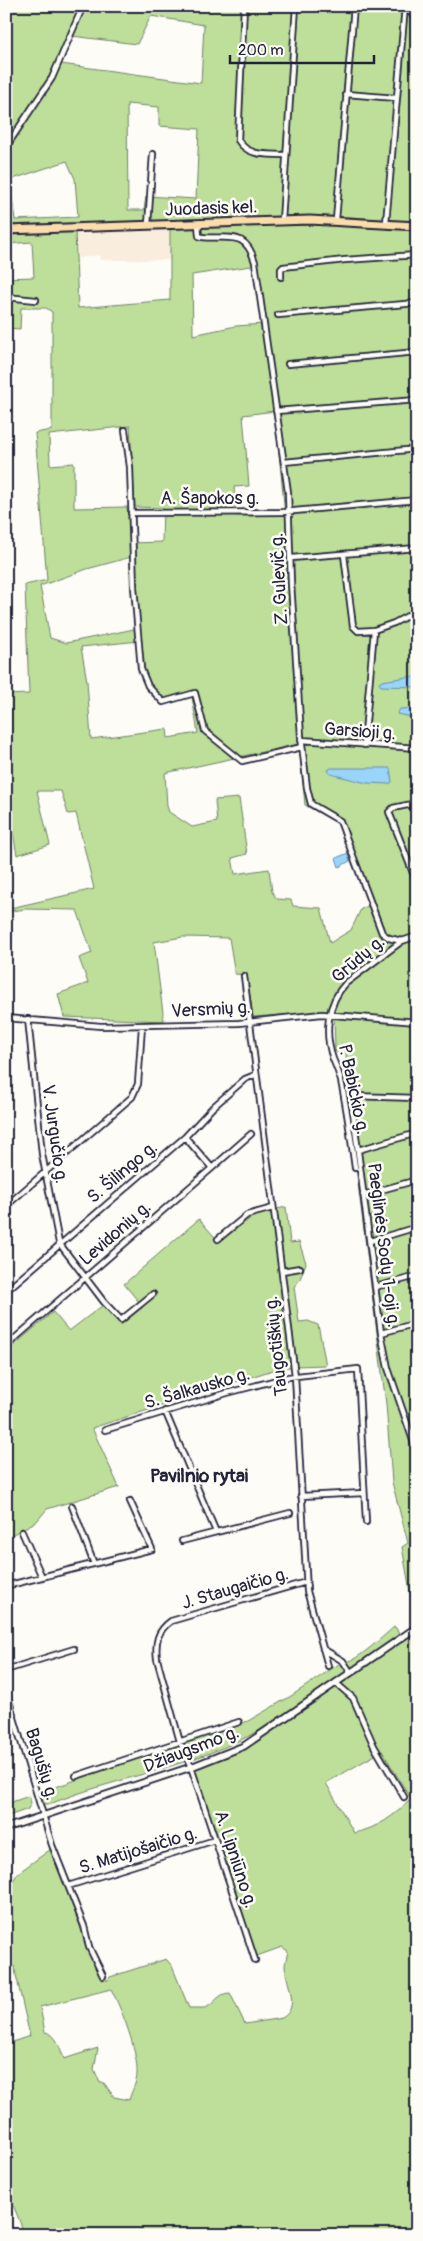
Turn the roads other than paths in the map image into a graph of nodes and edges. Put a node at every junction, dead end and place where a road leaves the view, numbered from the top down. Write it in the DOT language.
graph roads {
  1 [pos="83,6"];
  2 [pos="244,6"];
  3 [pos="296,6"];
  4 [pos="354,6"];
  5 [pos="405,6"];
  6 [pos="417,20"];
  7 [pos="346,94"];
  8 [pos="396,98"];
  9 [pos="6,146"];
  10 [pos="153,154"];
  11 [pos="285,155"];
  12 [pos="336,220"];
  13 [pos="282,221"];
  14 [pos="386,223"];
  15 [pos="198,224"];
  16 [pos="148,225"];
  17 [pos="417,226"];
  18 [pos="6,230"];
  19 [pos="417,255"];
  20 [pos="281,277"];
  21 [pos="6,297"];
  22 [pos="36,300"];
  23 [pos="417,303"];
  24 [pos="278,315"];
  25 [pos="417,352"];
  26 [pos="288,364"];
  27 [pos="417,400"];
  28 [pos="276,411"];
  29 [pos="125,430"];
  30 [pos="417,450"];
  31 [pos="284,462"];
  32 [pos="417,500"];
  33 [pos="289,510"];
  34 [pos="131,513"];
  35 [pos="417,548"];
  36 [pos="344,554"];
  37 [pos="291,558"];
  38 [pos="417,611"];
  39 [pos="374,630"];
  40 [pos="301,740"];
  41 [pos="364,745"];
  42 [pos="302,747"];
  43 [pos="417,748"];
  44 [pos="417,803"];
  45 [pos="417,883"];
  46 [pos="417,936"];
  47 [pos="402,941"];
  48 [pos="244,976"];
  49 [pos="329,1014"];
  50 [pos="6,1018"];
  51 [pos="28,1019"];
  52 [pos="249,1022"];
  53 [pos="417,1022"];
  54 [pos="142,1026"];
  55 [pos="255,1075"];
  56 [pos="417,1098"];
  57 [pos="417,1133"];
  58 [pos="251,1134"];
  59 [pos="185,1137"];
  60 [pos="358,1150"];
  61 [pos="212,1168"];
  62 [pos="355,1168"];
  63 [pos="46,1172"];
  64 [pos="417,1180"];
  65 [pos="363,1195"];
  66 [pos="6,1206"];
  67 [pos="273,1208"];
  68 [pos="417,1227"];
  69 [pos="218,1239"];
  70 [pos="370,1241"];
  71 [pos="59,1243"];
  72 [pos="300,1268"];
  73 [pos="282,1271"];
  74 [pos="417,1276"];
  75 [pos="86,1277"];
  76 [pos="375,1287"];
  77 [pos="6,1291"];
  78 [pos="153,1294"];
  79 [pos="417,1323"];
  80 [pos="381,1333"];
  81 [pos="6,1346"];
  82 [pos="294,1376"];
  83 [pos="166,1411"];
  84 [pos="105,1430"];
  85 [pos="416,1444"];
  86 [pos="417,1452"];
  87 [pos="364,1493"];
  88 [pos="301,1496"];
  89 [pos="130,1501"];
  90 [pos="72,1506"];
  91 [pos="290,1513"];
  92 [pos="366,1522"];
  93 [pos="22,1532"];
  94 [pos="216,1532"];
  95 [pos="182,1541"];
  96 [pos="94,1564"];
  97 [pos="42,1577"];
  98 [pos="306,1582"];
  99 [pos="6,1586"];
  100 [pos="171,1621"];
  101 [pos="417,1627"];
  102 [pos="74,1648"];
  103 [pos="323,1649"];
  104 [pos="328,1666"];
  105 [pos="6,1670"];
  106 [pos="351,1673"];
  107 [pos="336,1683"];
  108 [pos="6,1691"];
  109 [pos="239,1722"];
  110 [pos="180,1742"];
  111 [pos="192,1767"];
  112 [pos="76,1776"];
  113 [pos="404,1797"];
  114 [pos="43,1816"];
  115 [pos="6,1828"];
  116 [pos="215,1840"];
  117 [pos="68,1886"];
  118 [pos="254,1960"];
  119 [pos="103,1976"];
  1 -- 9 [label="street"];
  2 -- 11 [label="street"];
  3 -- 11 [label="street"];
  4 -- 7 [label="street"];
  5 -- 6 [label="street"];
  5 -- 8 [label="street"];
  7 -- 8 [label="street"];
  7 -- 12 [label="street"];
  8 -- 14 [label="street"];
  10 -- 16 [label="street"];
  11 -- 13 [label="street"];
  12 -- 13 [label="main road, Juodasis kel."];
  12 -- 14 [label="main road, Juodasis kel."];
  13 -- 15 [label="main road, Juodasis kel."];
  14 -- 17 [label="main road, Juodasis kel."];
  15 -- 16 [label="main road, Juodasis kel."];
  15 -- 28 [label="street, Z. Gulevič g."];
  16 -- 18 [label="main road, Juodasis kel."];
  19 -- 20 [label="street"];
  21 -- 22 [label="street"];
  23 -- 24 [label="street"];
  25 -- 26 [label="street"];
  27 -- 28 [label="street"];
  28 -- 31 [label="street, Z. Gulevič g."];
  29 -- 34 [label="street"];
  30 -- 31 [label="street"];
  31 -- 33 [label="street, Z. Gulevič g."];
  32 -- 33 [label="street, A. Šapokos g."];
  33 -- 34 [label="street, A. Šapokos g."];
  33 -- 37 [label="street, Z. Gulevič g."];
  34 -- 42 [label="street"];
  35 -- 36 [label="street"];
  36 -- 37 [label="street"];
  36 -- 39 [label="street"];
  37 -- 40 [label="street, Z. Gulevič g."];
  38 -- 39 [label="street"];
  39 -- 41 [label="street"];
  40 -- 41 [label="street, Garsioji g."];
  40 -- 42 [label="street, Z. Gulevič g."];
  41 -- 43 [label="street, Garsioji g."];
  42 -- 47 [label="street, Z. Gulevič g."];
  44 -- 45 [label="street"];
  46 -- 47 [label="street, Grūdų g."];
  47 -- 49 [label="street, Grūdų g."];
  48 -- 52 [label="street, Taugotiškių g."];
  49 -- 52 [label="street, Versmių g."];
  49 -- 53 [label="street, Versmių g."];
  49 -- 62 [label="street, P. Babickio g."];
  50 -- 51 [label="street, Versmių g."];
  51 -- 54 [label="street, Versmių g."];
  51 -- 63 [label="street, V. Jurgučio g."];
  52 -- 54 [label="street, Versmių g."];
  52 -- 55 [label="street, Taugotiškių g."];
  54 -- 63 [label="street"];
  55 -- 59 [label="street, S. Šilingo g."];
  55 -- 67 [label="street, Taugotiškių g."];
  56 -- 60 [label="street, Paeglinės Sodų 1-oji g."];
  57 -- 60 [label="street"];
  58 -- 61 [label="street, Levidonių g."];
  59 -- 61 [label="street"];
  59 -- 71 [label="street, S. Šilingo g."];
  60 -- 65 [label="street, Paeglinės Sodų 1-oji g."];
  61 -- 75 [label="street, Levidonių g."];
  63 -- 66 [label="street"];
  63 -- 71 [label="street, V. Jurgučio g."];
  64 -- 65 [label="street"];
  65 -- 70 [label="street, Paeglinės Sodų 1-oji g."];
  67 -- 69 [label="street"];
  67 -- 73 [label="street, Taugotiškių g."];
  68 -- 70 [label="street"];
  70 -- 76 [label="street, Paeglinės Sodų 1-oji g."];
  71 -- 75 [label="street, V. Jurgučio g."];
  71 -- 77 [label="street, S. Šilingo g."];
  72 -- 73 [label="street"];
  73 -- 82 [label="street, Taugotiškių g."];
  74 -- 76 [label="street"];
  75 -- 78 [label="street, V. Jurgučio g."];
  75 -- 81 [label="street, Levidonių g."];
  76 -- 80 [label="street, Paeglinės Sodų 1-oji g."];
  79 -- 80 [label="street"];
  80 -- 85 [label="street, Paeglinės Sodų 1-oji g."];
  82 -- 83 [label="street, S. Šalkausko g."];
  82 -- 87 [label="street, S. Šalkausko g."];
  82 -- 88 [label="street, Taugotiškių g."];
  83 -- 84 [label="street, S. Šalkausko g."];
  83 -- 94 [label="street"];
  85 -- 86 [label="street, Paeglinės Sodų 1-oji g."];
  87 -- 88 [label="street"];
  87 -- 92 [label="street"];
  88 -- 98 [label="street, Taugotiškių g."];
  89 -- 96 [label="street"];
  90 -- 96 [label="street"];
  91 -- 94 [label="street"];
  93 -- 97 [label="street"];
  94 -- 95 [label="street"];
  96 -- 97 [label="street"];
  97 -- 99 [label="street"];
  98 -- 100 [label="street, J. Staugaičio g."];
  98 -- 103 [label="street, Taugotiškių g."];
  100 -- 110 [label="street, A. Lipniūno g."];
  101 -- 106 [label="street, Džiaugsmo g."];
  102 -- 105 [label="street"];
  103 -- 104 [label="street, Taugotiškių g."];
  103 -- 106 [label="street"];
  106 -- 107 [label="street, Džiaugsmo g."];
  107 -- 111 [label="street, Džiaugsmo g."];
  107 -- 113 [label="street"];
  108 -- 114 [label="street, Bagušių g."];
  109 -- 110 [label="street"];
  110 -- 111 [label="street, A. Lipniūno g."];
  110 -- 112 [label="street"];
  111 -- 114 [label="street, Džiaugsmo g."];
  111 -- 116 [label="street, A. Lipniūno g."];
  114 -- 115 [label="street, Džiaugsmo g."];
  114 -- 117 [label="street, Bagušių g."];
  116 -- 117 [label="street, S. Matijošaičio g."];
  116 -- 118 [label="street, A. Lipniūno g."];
  117 -- 119 [label="street, Bagušių g."];
}
